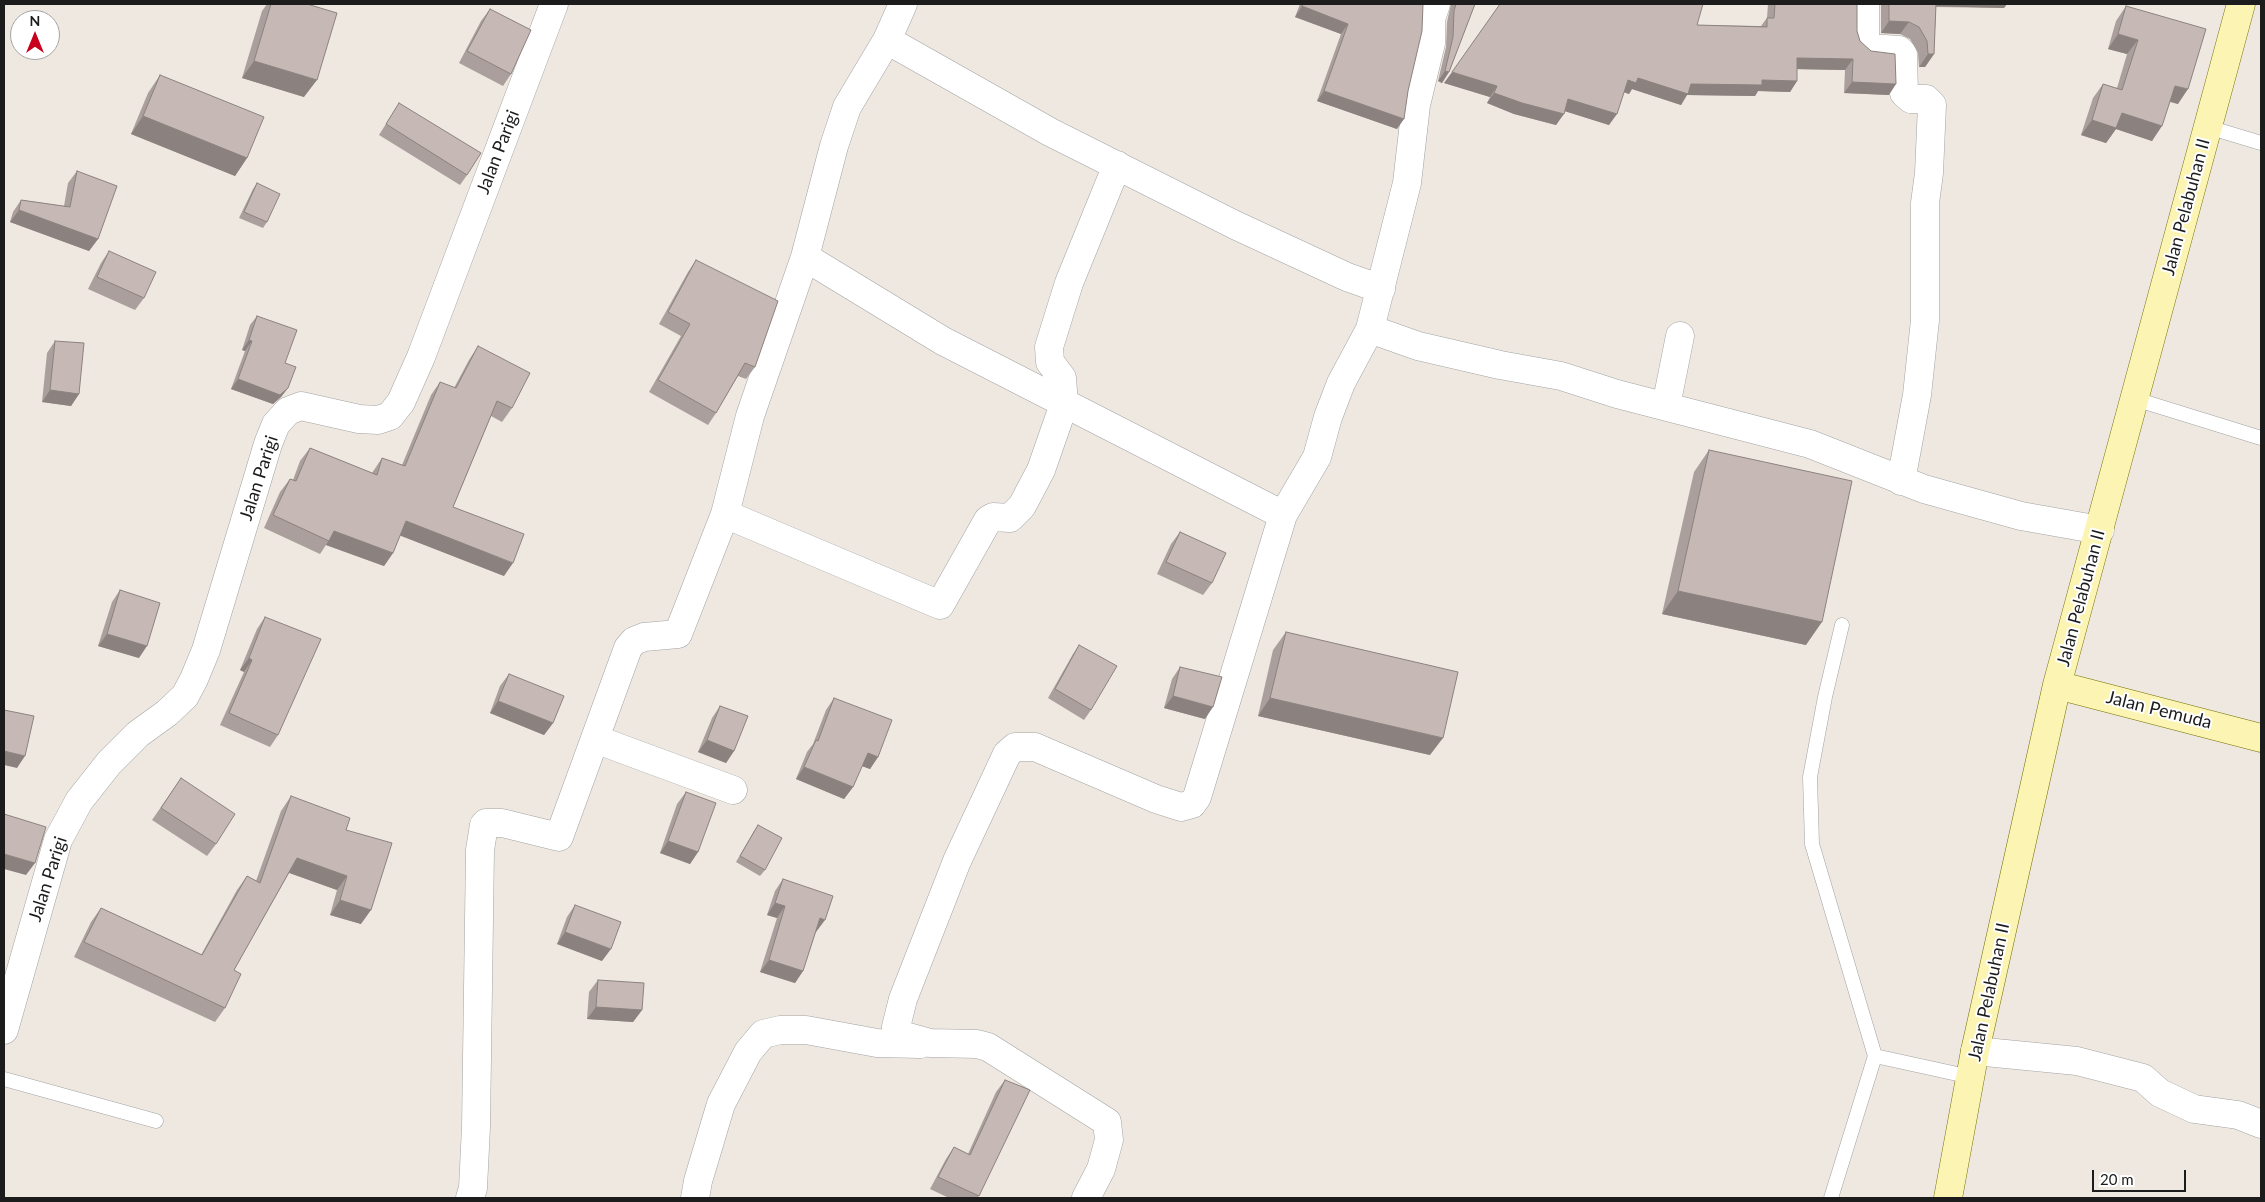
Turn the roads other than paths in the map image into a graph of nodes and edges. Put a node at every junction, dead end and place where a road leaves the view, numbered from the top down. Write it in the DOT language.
graph roads {
  1 [pos="554,4"];
  2 [pos="903,4"];
  3 [pos="1436,4"];
  4 [pos="1865,4"];
  5 [pos="2241,4"];
  6 [pos="887,40"];
  7 [pos="2208,127"];
  8 [pos="2261,143"];
  9 [pos="1117,164"];
  10 [pos="805,257"];
  11 [pos="1381,289"];
  12 [pos="1370,328"];
  13 [pos="1680,336"];
  14 [pos="2135,399"];
  15 [pos="1064,404"];
  16 [pos="1666,406"];
  17 [pos="2261,438"];
  18 [pos="1901,481"];
  19 [pos="725,514"];
  20 [pos="1283,515"];
  21 [pos="2100,530"];
  22 [pos="1842,625"];
  23 [pos="2057,685"];
  24 [pos="2261,738"];
  25 [pos="595,739"];
  26 [pos="732,790"];
  27 [pos="4,1030"];
  28 [pos="930,1044"];
  29 [pos="1876,1056"];
  30 [pos="1973,1064"];
  31 [pos="4,1078"];
  32 [pos="156,1120"];
  33 [pos="2261,1124"];
  34 [pos="470,1198"];
  35 [pos="695,1198"];
  36 [pos="1086,1198"];
  37 [pos="1831,1198"];
  38 [pos="1948,1198"];
  1 -- 27 [label="street, Jalan Parigi"];
  2 -- 6 [label="street"];
  3 -- 11 [label="street"];
  4 -- 18 [label="street"];
  5 -- 7 [label="main road, Jalan Pelabuhan II"];
  6 -- 9 [label="street"];
  6 -- 10 [label="street"];
  7 -- 8 [label="lane"];
  7 -- 14 [label="main road, Jalan Pelabuhan II"];
  9 -- 11 [label="street"];
  9 -- 15 [label="street"];
  10 -- 15 [label="street"];
  10 -- 19 [label="street"];
  11 -- 12 [label="street"];
  12 -- 16 [label="street"];
  12 -- 20 [label="street"];
  13 -- 16 [label="street"];
  14 -- 17 [label="lane"];
  14 -- 21 [label="main road, Jalan Pelabuhan II"];
  15 -- 19 [label="street"];
  15 -- 20 [label="street"];
  16 -- 18 [label="street"];
  18 -- 21 [label="street"];
  19 -- 25 [label="street"];
  20 -- 28 [label="street"];
  21 -- 23 [label="main road, Jalan Pelabuhan II"];
  22 -- 29 [label="lane"];
  23 -- 24 [label="main road, Jalan Pemuda"];
  23 -- 30 [label="main road, Jalan Pelabuhan II"];
  25 -- 26 [label="street"];
  25 -- 34 [label="street"];
  28 -- 35 [label="street"];
  28 -- 36 [label="street"];
  29 -- 30 [label="lane"];
  29 -- 37 [label="lane"];
  30 -- 33 [label="street"];
  30 -- 38 [label="main road, Jalan Pelabuhan II"];
  31 -- 32 [label="lane"];
}
